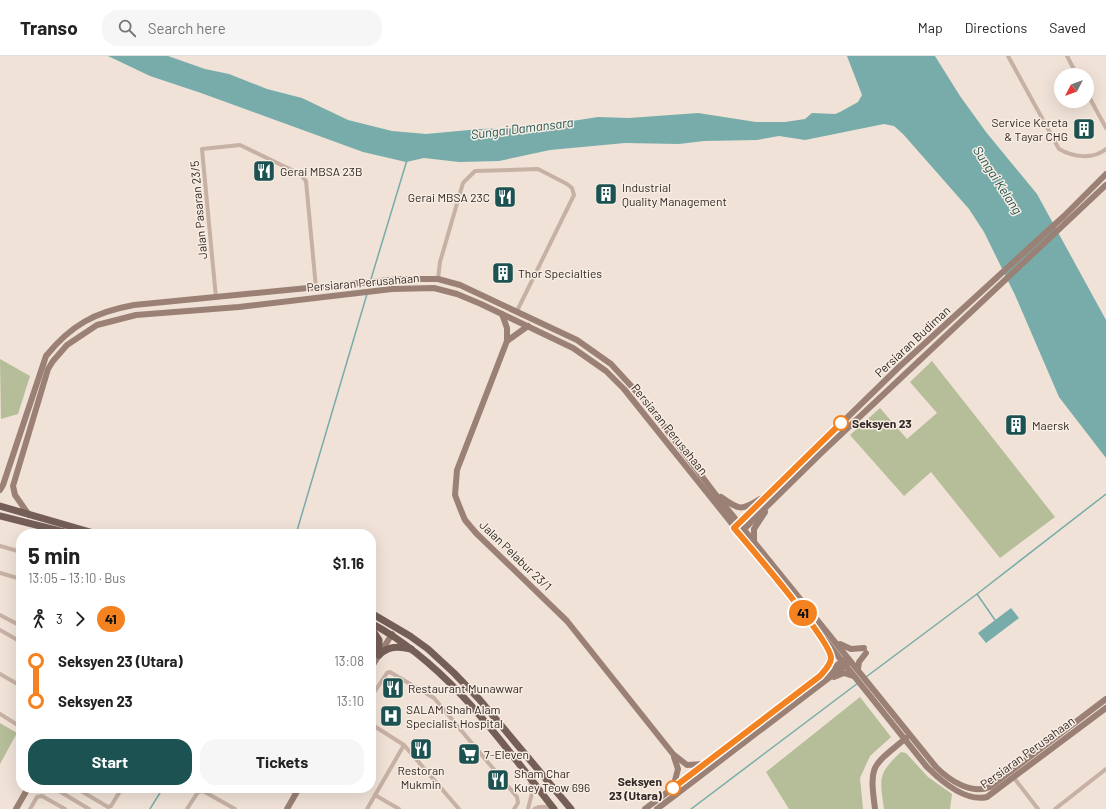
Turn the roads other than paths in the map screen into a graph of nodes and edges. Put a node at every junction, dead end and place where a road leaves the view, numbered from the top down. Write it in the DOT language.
graph roads {
  1 [pos="1008,56"];
  2 [pos="1067,56"];
  3 [pos="1073,68"];
  4 [pos="1094,106"];
  5 [pos="1106,128"];
  6 [pos="1106,149"];
  7 [pos="1106,174"];
  8 [pos="1106,185"];
  9 [pos="438,279"];
  10 [pos="316,288"];
  11 [pos="990,289"];
  12 [pos="216,298"];
  13 [pos="517,311"];
  14 [pos="502,314"];
  15 [pos="528,326"];
  16 [pos="507,341"];
  17 [pos="0,490"];
  18 [pos="771,492"];
  19 [pos="716,495"];
  20 [pos="775,500"];
  21 [pos="0,506"];
  22 [pos="29,515"];
  23 [pos="0,516"];
  24 [pos="737,525"];
  25 [pos="52,529"];
  26 [pos="79,529"];
  27 [pos="741,531"];
  28 [pos="754,542"];
  29 [pos="0,546"];
  30 [pos="16,551"];
  31 [pos="0,573"];
  32 [pos="16,578"];
  33 [pos="0,615"];
  34 [pos="376,616"];
  35 [pos="386,621"];
  36 [pos="810,621"];
  37 [pos="16,623"];
  38 [pos="376,626"];
  39 [pos="0,630"];
  40 [pos="392,634"];
  41 [pos="376,636"];
  42 [pos="16,639"];
  43 [pos="837,642"];
  44 [pos="415,650"];
  45 [pos="379,655"];
  46 [pos="850,658"];
  47 [pos="376,660"];
  48 [pos="844,663"];
  49 [pos="860,671"];
  50 [pos="0,674"];
  51 [pos="820,676"];
  52 [pos="856,678"];
  53 [pos="824,682"];
  54 [pos="16,683"];
  55 [pos="376,690"];
  56 [pos="1106,699"];
  57 [pos="1106,708"];
  58 [pos="0,714"];
  59 [pos="16,724"];
  60 [pos="376,727"];
  61 [pos="910,734"];
  62 [pos="904,739"];
  63 [pos="404,745"];
  64 [pos="673,754"];
  65 [pos="704,764"];
  66 [pos="1106,769"];
  67 [pos="530,778"];
  68 [pos="1014,778"];
  69 [pos="673,788"];
  70 [pos="25,793"];
  71 [pos="62,793"];
  72 [pos="84,793"];
  73 [pos="119,793"];
  74 [pos="197,793"];
  75 [pos="206,793"];
  76 [pos="296,793"];
  77 [pos="375,795"];
  78 [pos="232,808"];
  79 [pos="16,809"];
  80 [pos="30,809"];
  81 [pos="64,809"];
  82 [pos="89,809"];
  83 [pos="187,809"];
  84 [pos="286,809"];
  85 [pos="367,809"];
  86 [pos="399,809"];
  87 [pos="459,809"];
  88 [pos="514,809"];
  89 [pos="528,809"];
  90 [pos="534,809"];
  91 [pos="553,809"];
  92 [pos="571,809"];
  93 [pos="645,809"];
  94 [pos="657,809"];
  95 [pos="875,809"];
  96 [pos="1038,809"];
  97 [pos="1055,809"];
  1 -- 6 [label="street"];
  2 -- 3 [label="street"];
  4 -- 5 [label="street"];
  7 -- 11 [label="main road, Persiaran Budiman"];
  8 -- 11 [label="main road, Persiaran Budiman"];
  9 -- 10 [label="main road, Persiaran Perusahaan"];
  9 -- 13 [label="main road, Persiaran Perusahaan"];
  9 -- 13 [label="street"];
  10 -- 12 [label="main road, Persiaran Perusahaan"];
  10 -- 12 [label="street, Jalan Pasaran 23/5"];
  11 -- 18 [label="main road, Persiaran Budiman"];
  11 -- 20 [label="main road, Persiaran Budiman"];
  12 -- 17 [label="main road, Persiaran Perusahaan"];
  13 -- 19 [label="main road, Persiaran Perusahaan"];
  14 -- 15 [label="main road, Persiaran Perusahaan"];
  14 -- 16 [label="main road, Jalan Pelabur 23/1"];
  14 -- 22 [label="main road, Persiaran Perusahaan"];
  15 -- 16 [label="main road"];
  15 -- 24 [label="main road, Persiaran Perusahaan"];
  16 -- 64 [label="main road, Jalan Pelabur 23/1"];
  18 -- 19 [label="main road"];
  18 -- 24 [label="main road, Persiaran Budiman"];
  19 -- 24 [label="main road, Persiaran Perusahaan"];
  20 -- 27 [label="main road, Persiaran Budiman"];
  20 -- 28 [label="main road"];
  21 -- 22 [label="main road"];
  22 -- 26 [label="main road"];
  23 -- 25 [label="main road"];
  24 -- 27 [label="main road, Persiaran Perusahaan"];
  27 -- 28 [label="main road, Persiaran Perusahaan"];
  27 -- 36 [label="main road, Persiaran Perusahaan"];
  28 -- 43 [label="main road, Persiaran Perusahaan"];
  29 -- 30 [label="street"];
  31 -- 32 [label="street"];
  33 -- 37 [label="street"];
  34 -- 35 [label="main road"];
  35 -- 40 [label="main road"];
  35 -- 92 [label="main road"];
  36 -- 48 [label="main road, Persiaran Perusahaan"];
  36 -- 51 [label="main road"];
  38 -- 40 [label="main road"];
  39 -- 42 [label="street"];
  40 -- 44 [label="main road"];
  40 -- 45 [label="main road"];
  41 -- 45 [label="main road"];
  43 -- 46 [label="main road, Persiaran Perusahaan"];
  43 -- 49 [label="main road"];
  44 -- 45 [label="main road"];
  44 -- 67 [label="main road"];
  45 -- 47 [label="main road"];
  46 -- 48 [label="main road"];
  46 -- 49 [label="main road, Persiaran Perusahaan"];
  48 -- 51 [label="main road"];
  48 -- 52 [label="main road, Persiaran Perusahaan"];
  48 -- 53 [label="main road"];
  49 -- 61 [label="main road, Persiaran Perusahaan"];
  50 -- 54 [label="street"];
  51 -- 65 [label="main road"];
  52 -- 53 [label="main road"];
  52 -- 62 [label="main road, Persiaran Perusahaan"];
  53 -- 94 [label="main road"];
  55 -- 88 [label="street"];
  56 -- 61 [label="main road, Persiaran Perusahaan"];
  57 -- 68 [label="main road, Persiaran Perusahaan"];
  58 -- 59 [label="street"];
  60 -- 63 [label="street"];
  61 -- 62 [label="main road"];
  62 -- 68 [label="main road, Persiaran Perusahaan"];
  62 -- 95 [label="main road"];
  63 -- 77 [label="street"];
  63 -- 87 [label="street"];
  64 -- 65 [label="main road, Jalan Pelabur 23/1"];
  64 -- 69 [label="main road, Jalan Pelabur 23/1"];
  65 -- 69 [label="main road"];
  66 -- 97 [label="street"];
  67 -- 89 [label="street"];
  67 -- 91 [label="main road"];
  68 -- 96 [label="street"];
  69 -- 93 [label="main road"];
  70 -- 79 [label="main road"];
  71 -- 82 [label="street"];
  72 -- 73 [label="street"];
  74 -- 83 [label="street"];
  75 -- 78 [label="street"];
  76 -- 84 [label="main road"];
  77 -- 85 [label="street"];
  77 -- 86 [label="street"];
  80 -- 81 [label="street"];
  90 -- 91 [label="street"];
}
